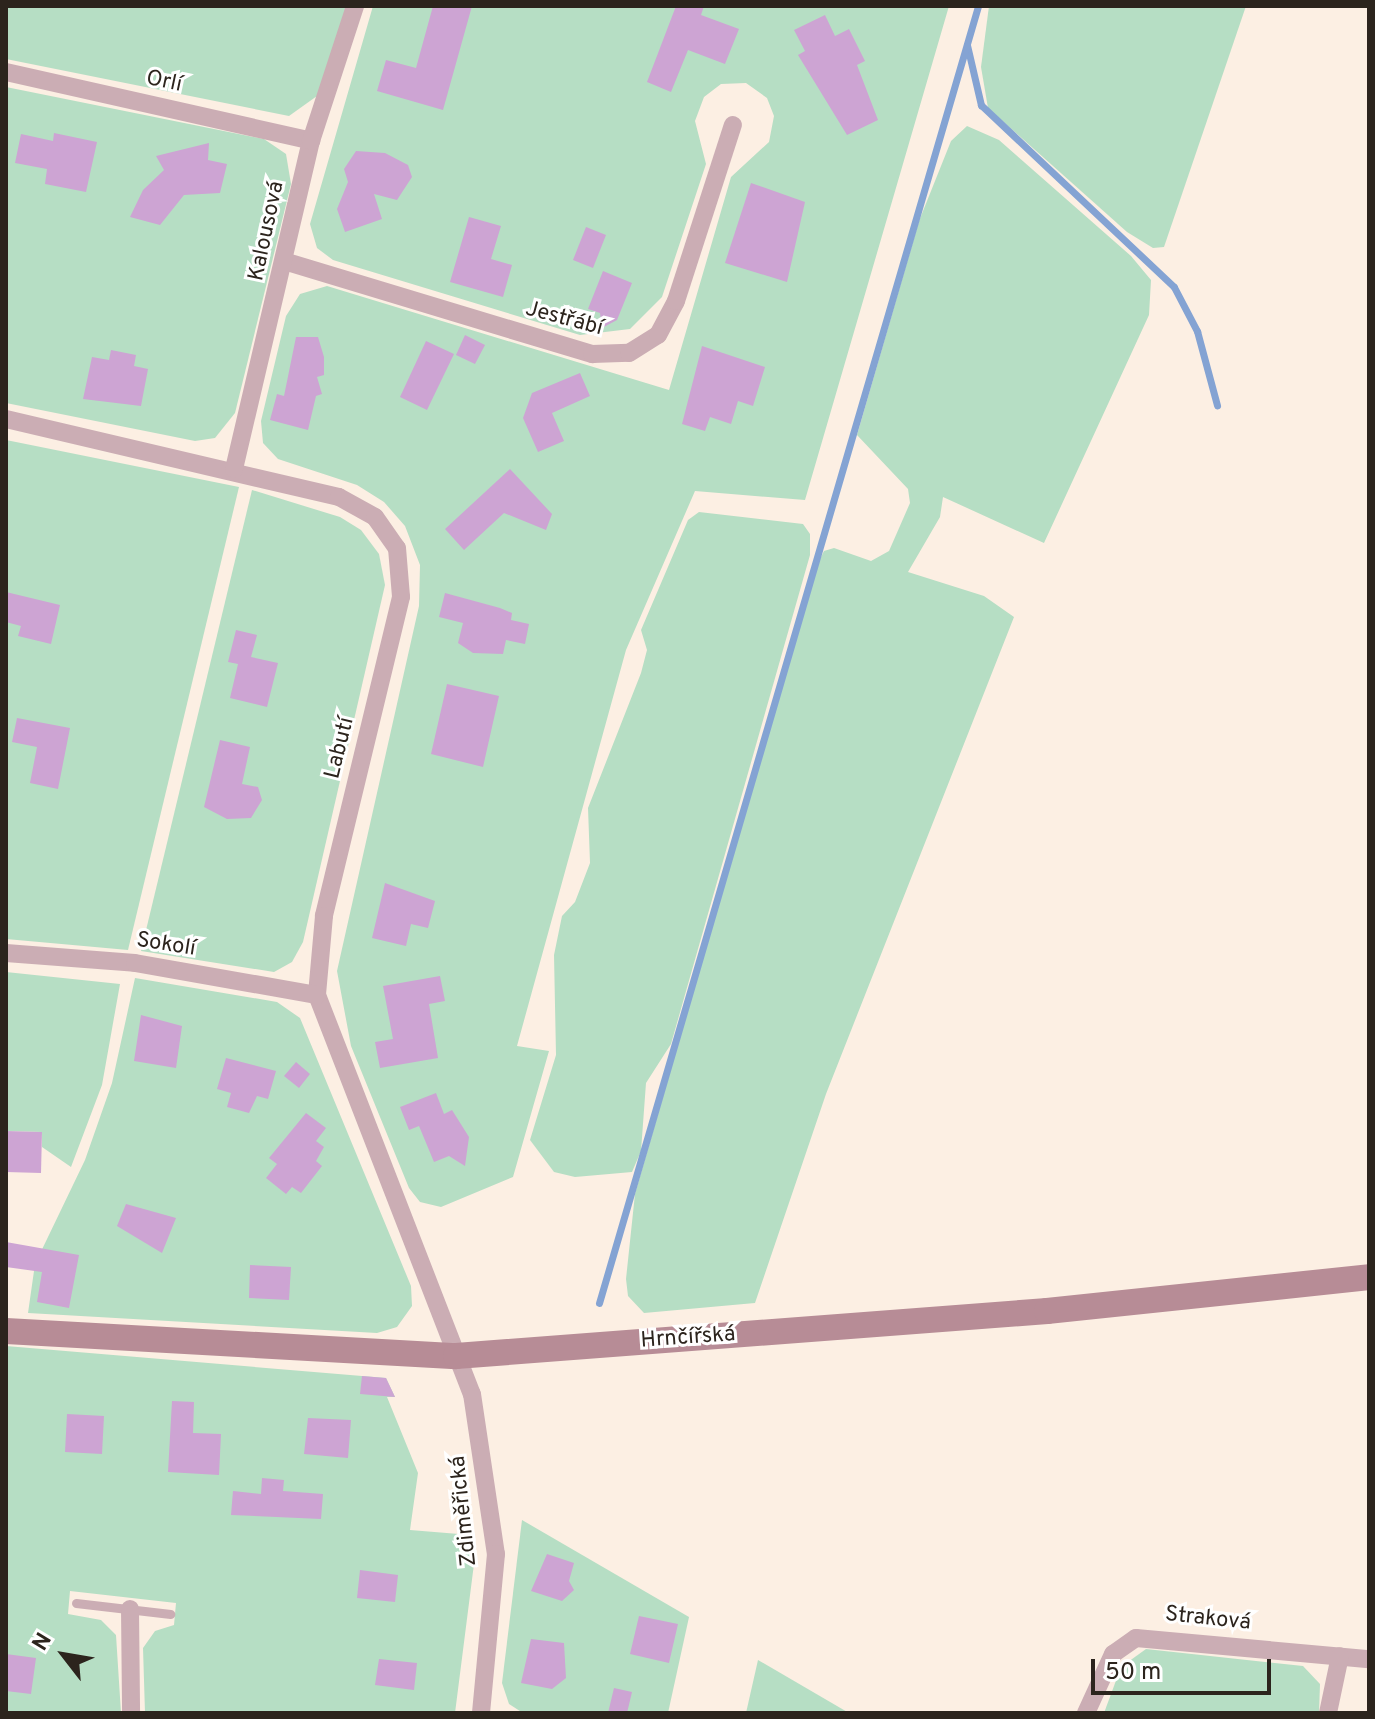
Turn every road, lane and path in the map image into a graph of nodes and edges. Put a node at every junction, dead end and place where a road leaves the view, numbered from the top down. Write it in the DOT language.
graph roads {
  1 [pos="355,6"];
  2 [pos="6,72"];
  3 [pos="733,125"];
  4 [pos="311,141"];
  5 [pos="287,262"];
  6 [pos="6,419"];
  7 [pos="234,469"];
  8 [pos="6,953"];
  9 [pos="317,995"];
  10 [pos="1369,1277"];
  11 [pos="6,1331"];
  12 [pos="456,1356"];
  13 [pos="76,1603"];
  14 [pos="130,1609"];
  15 [pos="170,1614"];
  16 [pos="1340,1656"];
  17 [pos="1369,1659"];
  18 [pos="486,1712"];
  19 [pos="131,1713"];
  20 [pos="1086,1713"];
  21 [pos="1328,1713"];
  1 -- 4 [label="street, Kalousová"];
  2 -- 4 [label="street, Orlí"];
  3 -- 5 [label="street, Jestřábí"];
  4 -- 5 [label="street, Kalousová"];
  5 -- 7 [label="street, Kalousová"];
  6 -- 7 [label="street, Labutí"];
  7 -- 9 [label="street, Labutí"];
  8 -- 9 [label="street, Sokolí"];
  9 -- 12 [label="street, Labutí"];
  10 -- 12 [label="street, Hrnčířská"];
  11 -- 12 [label="street, Hrnčířská"];
  12 -- 18 [label="street, Zdiměřická"];
  13 -- 14 [label="lane"];
  14 -- 15 [label="lane"];
  14 -- 19 [label="street"];
  16 -- 17 [label="street, Straková"];
  16 -- 20 [label="street, Straková"];
  16 -- 21 [label="street"];
}
